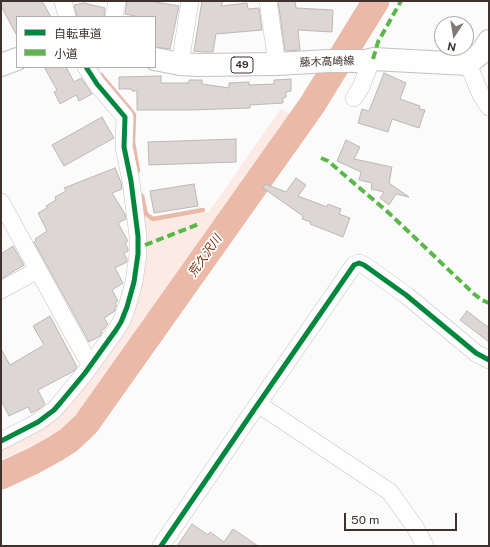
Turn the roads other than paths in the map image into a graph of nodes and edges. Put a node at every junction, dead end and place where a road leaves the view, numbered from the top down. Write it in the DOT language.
graph roads {
  1 [pos="64,1"];
  2 [pos="117,1"];
  3 [pos="190,1"];
  4 [pos="268,1"];
  5 [pos="67,16"];
  6 [pos="114,16"];
  7 [pos="489,41"];
  8 [pos="16,59"];
  9 [pos="156,60"];
  10 [pos="369,60"];
  11 [pos="180,64"];
  12 [pos="277,64"];
  13 [pos="468,64"];
  14 [pos="1,65"];
  15 [pos="87,68"];
  16 [pos="354,98"];
  17 [pos="489,107"];
  18 [pos="1,202"];
  19 [pos="38,270"];
  20 [pos="1,290"];
  21 [pos="489,360"];
  22 [pos="92,364"];
  23 [pos="258,404"];
  24 [pos="1,441"];
  25 [pos="161,546"];
  26 [pos="425,546"];
  1 -- 5 [label="street"];
  2 -- 6 [label="street"];
  3 -- 11 [label="street"];
  4 -- 12 [label="street"];
  7 -- 13 [label="main road"];
  8 -- 14 [label="main road"];
  9 -- 11 [label="main road, 藤木高崎線 / 49"];
  10 -- 12 [label="main road, 藤木高崎線 / 49"];
  10 -- 13 [label="main road, 藤木高崎線 / 49"];
  10 -- 16 [label="street"];
  11 -- 12 [label="main road, 藤木高崎線 / 49"];
  13 -- 17 [label="street"];
  15 -- 22 [label="street"];
  18 -- 19 [label="street"];
  19 -- 20 [label="street"];
  19 -- 22 [label="street"];
  21 -- 23 [label="street"];
  22 -- 24 [label="street"];
  23 -- 25 [label="street"];
  23 -- 26 [label="street"];
}
